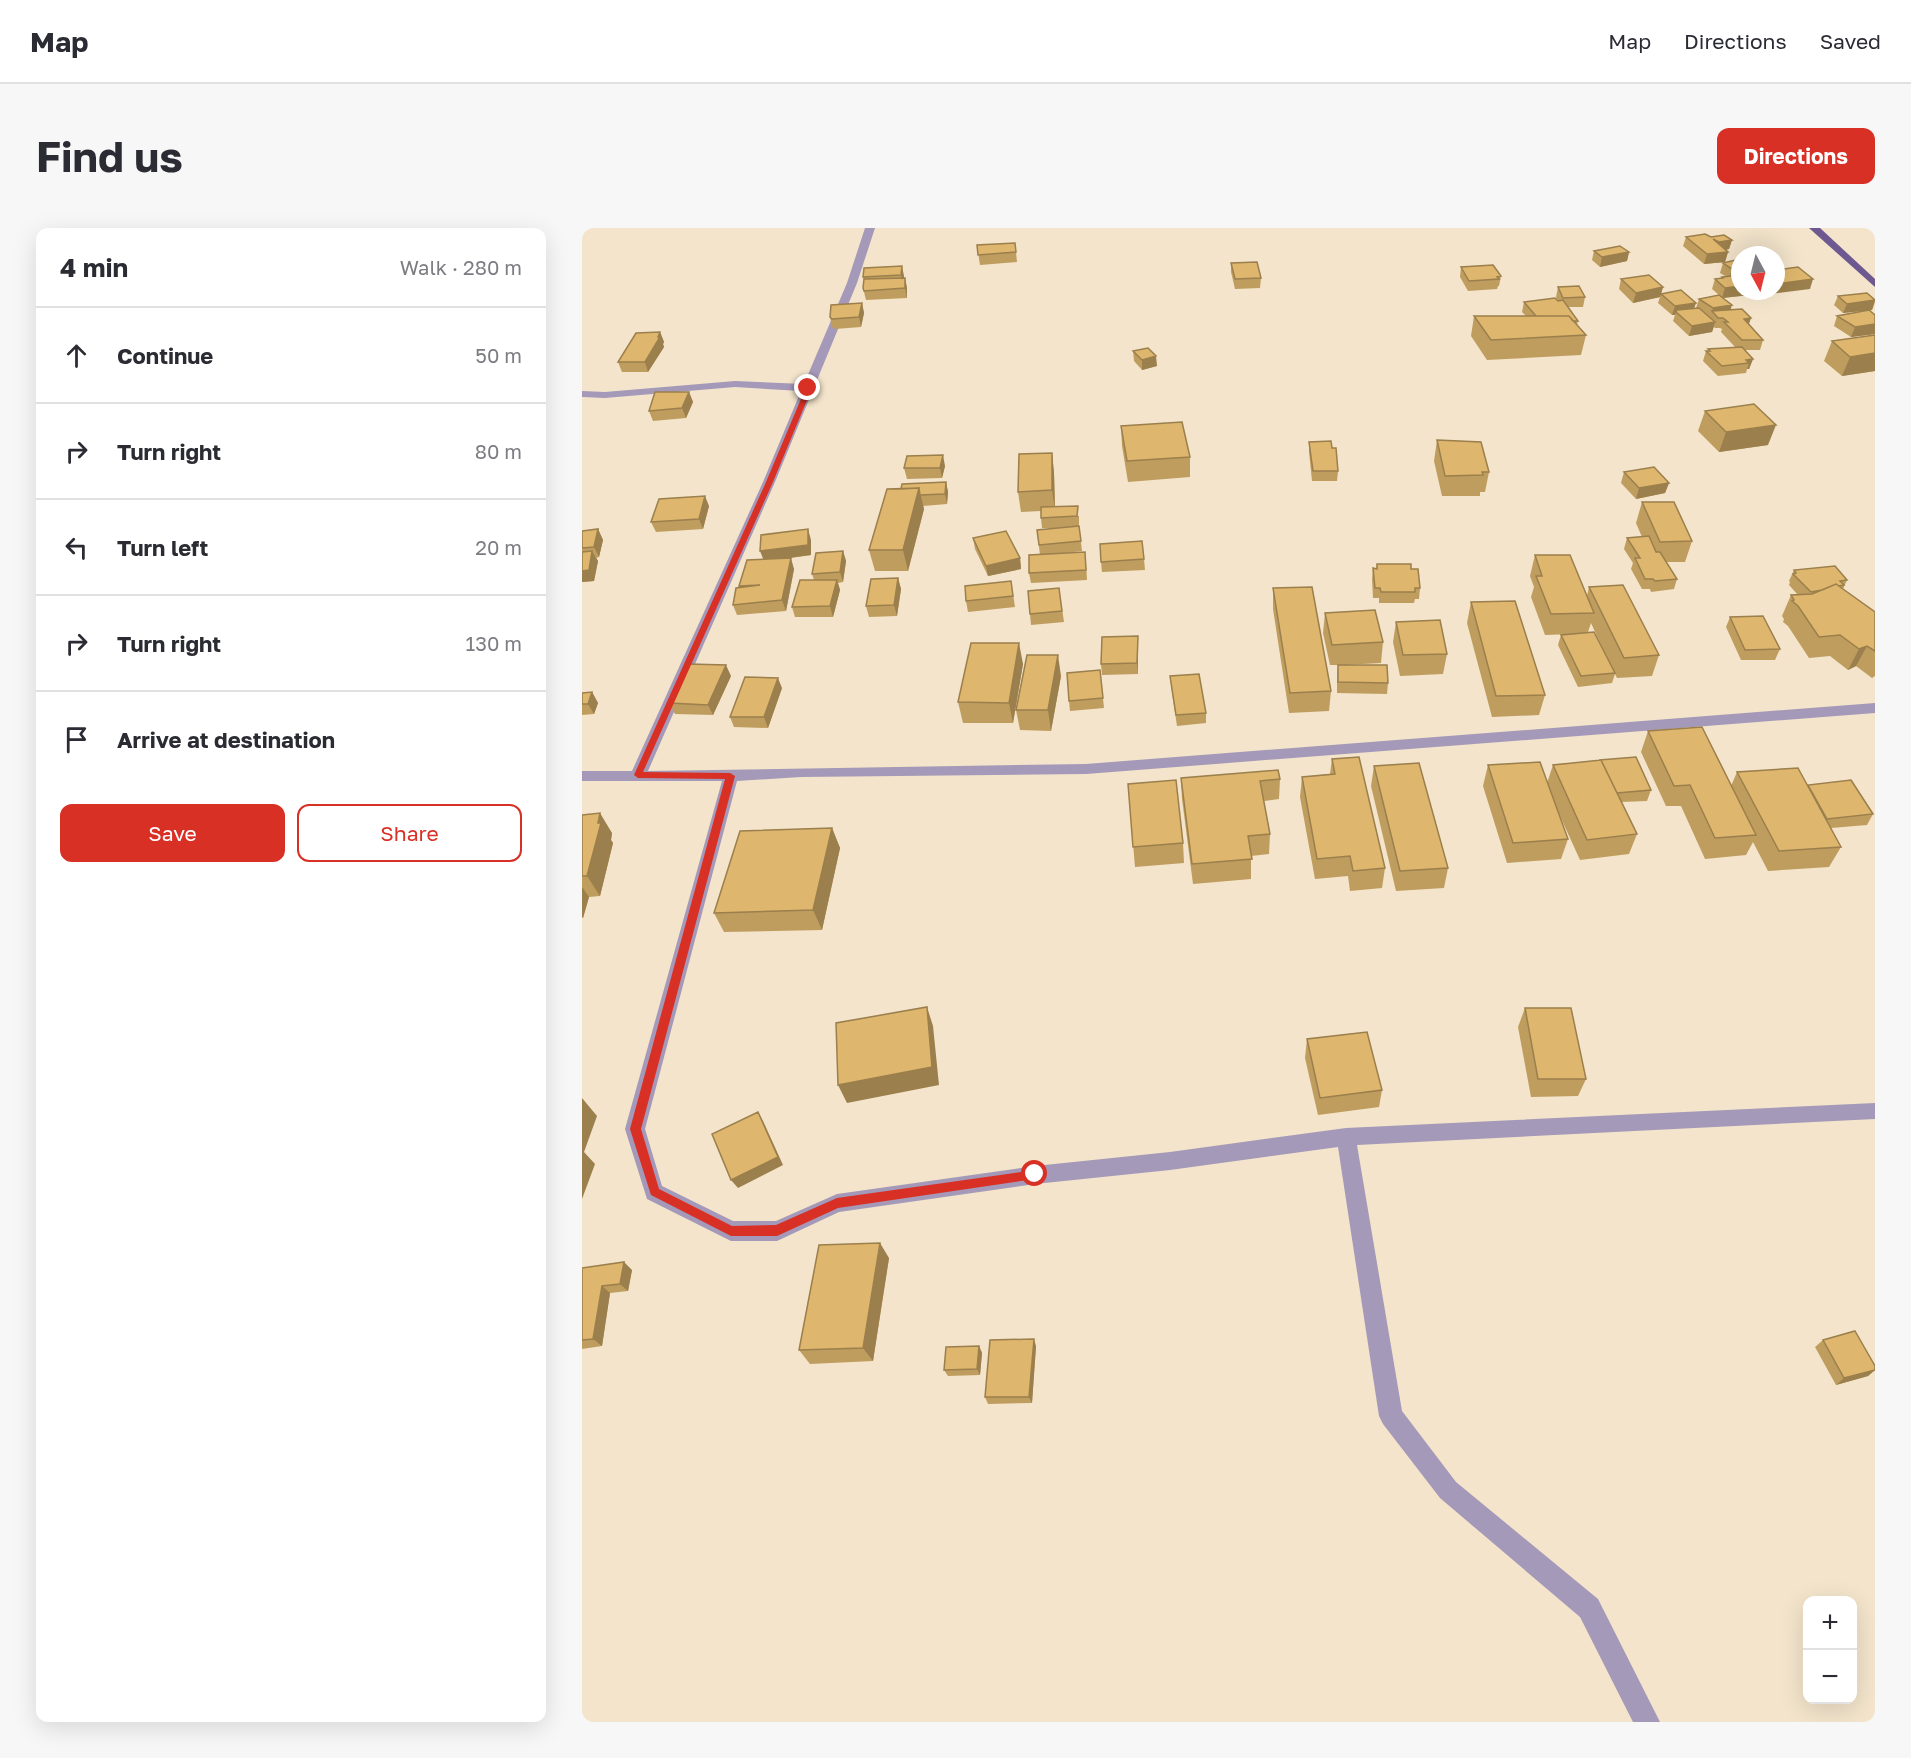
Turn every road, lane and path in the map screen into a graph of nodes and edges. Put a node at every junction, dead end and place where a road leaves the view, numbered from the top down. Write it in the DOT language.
graph roads {
  1 [pos="870,228"];
  2 [pos="1814,228"];
  3 [pos="1875,284"];
  4 [pos="808,388"];
  5 [pos="582,394"];
  6 [pos="1875,708"];
  7 [pos="638,775"];
  8 [pos="582,776"];
  9 [pos="730,776"];
  10 [pos="1875,1111"];
  11 [pos="1346,1137"];
  12 [pos="1647,1722"];
  1 -- 4 [label="street"];
  2 -- 3 [label="main road"];
  4 -- 5 [label="street"];
  4 -- 7 [label="street"];
  6 -- 9 [label="street"];
  7 -- 8 [label="street"];
  7 -- 9 [label="street"];
  9 -- 11 [label="street"];
  10 -- 11 [label="street"];
  11 -- 12 [label="street"];
}
